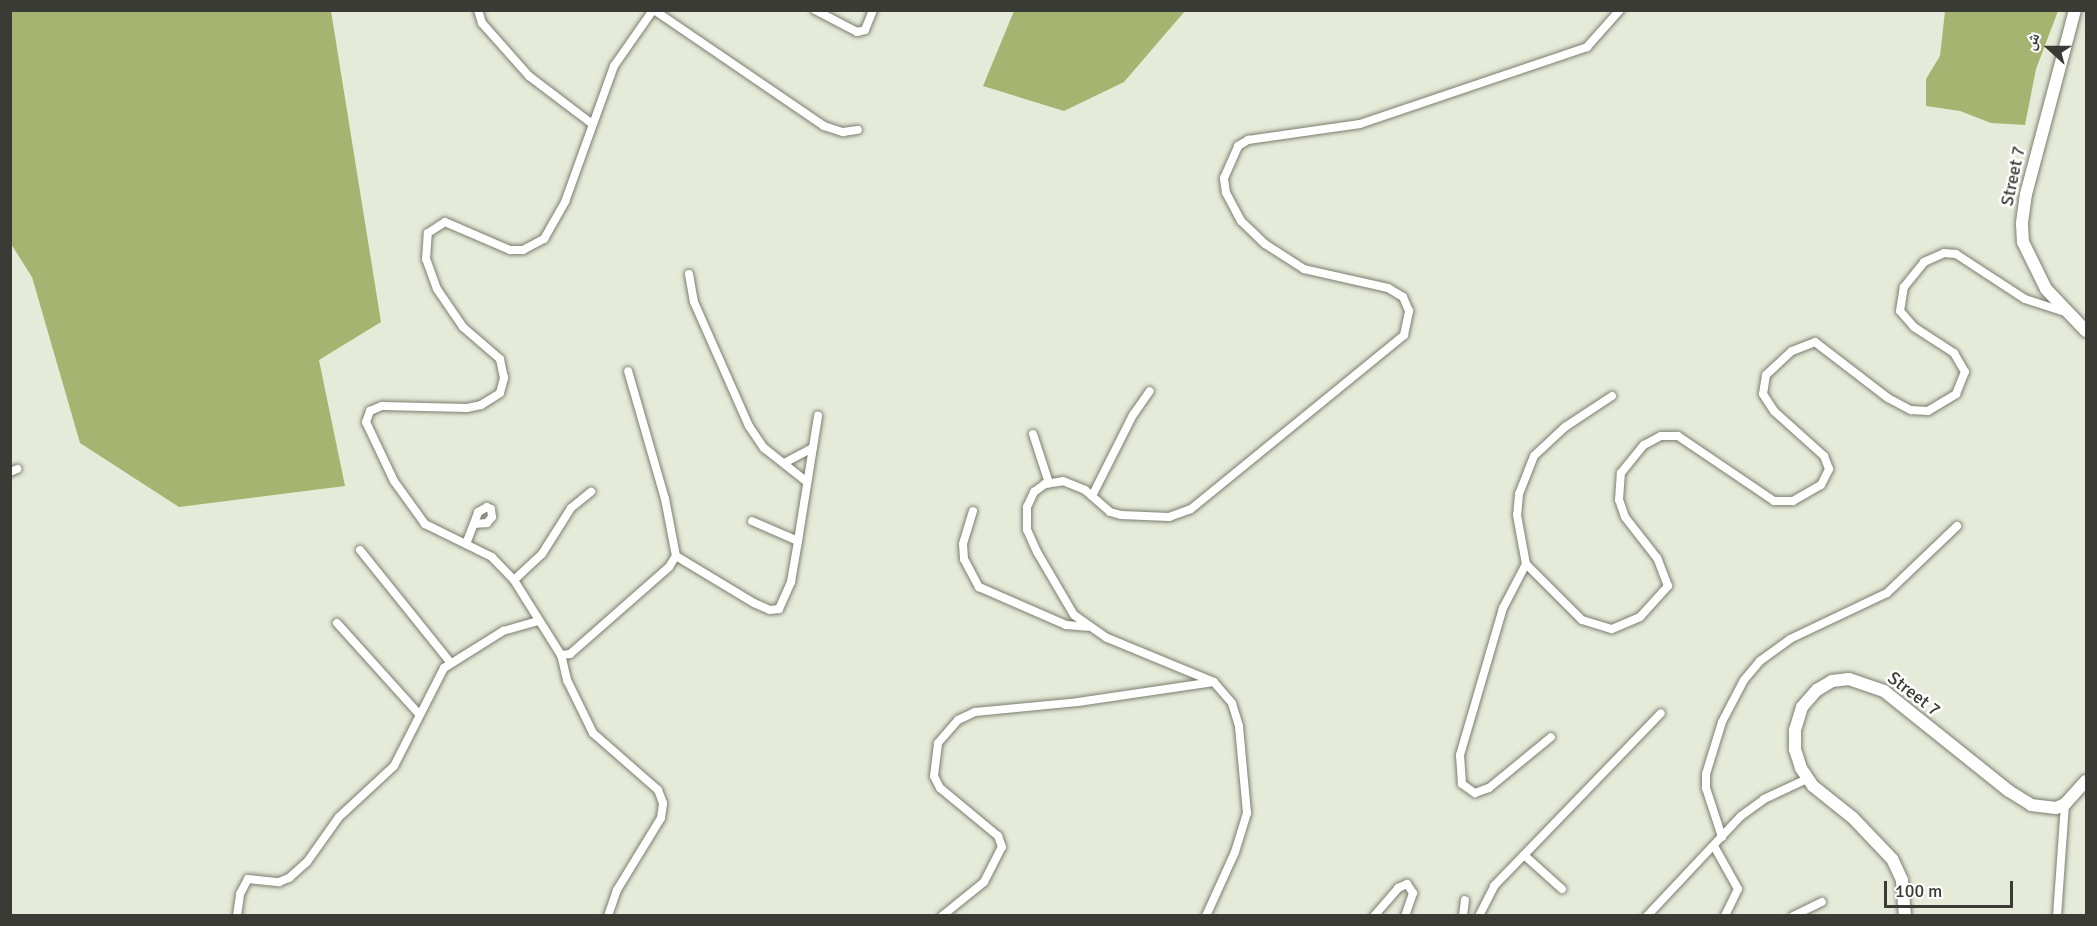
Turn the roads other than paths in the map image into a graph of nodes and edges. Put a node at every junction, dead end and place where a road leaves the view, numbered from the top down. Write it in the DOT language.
graph roads {
  1 [pos="478,10"];
  2 [pos="654,10"];
  3 [pos="815,10"];
  4 [pos="873,10"];
  5 [pos="1620,10"];
  6 [pos="2075,10"];
  7 [pos="591,123"];
  8 [pos="858,130"];
  9 [pos="689,274"];
  10 [pos="2071,314"];
  11 [pos="2086,331"];
  12 [pos="628,371"];
  13 [pos="1150,391"];
  14 [pos="1612,396"];
  15 [pos="818,416"];
  16 [pos="1033,434"];
  17 [pos="812,448"];
  18 [pos="786,462"];
  19 [pos="806,481"];
  20 [pos="1049,483"];
  21 [pos="591,492"];
  22 [pos="1092,496"];
  23 [pos="973,511"];
  24 [pos="752,521"];
  25 [pos="474,524"];
  26 [pos="1957,526"];
  27 [pos="798,541"];
  28 [pos="466,544"];
  29 [pos="360,550"];
  30 [pos="676,556"];
  31 [pos="1526,564"];
  32 [pos="514,580"];
  33 [pos="539,621"];
  34 [pos="337,623"];
  35 [pos="1087,627"];
  36 [pos="561,655"];
  37 [pos="450,663"];
  38 [pos="1214,682"];
  39 [pos="1661,713"];
  40 [pos="419,714"];
  41 [pos="1551,737"];
  42 [pos="1807,779"];
  43 [pos="2086,781"];
  44 [pos="2065,804"];
  45 [pos="1722,837"];
  46 [pos="1714,846"];
  47 [pos="1524,855"];
  48 [pos="1563,889"];
  49 [pos="1465,900"];
  50 [pos="1822,902"];
  51 [pos="237,915"];
  52 [pos="608,915"];
  53 [pos="942,915"];
  54 [pos="1206,915"];
  55 [pos="1374,915"];
  56 [pos="1406,915"];
  57 [pos="1463,915"];
  58 [pos="1479,915"];
  59 [pos="1647,915"];
  60 [pos="1725,915"];
  61 [pos="1792,915"];
  62 [pos="1905,915"];
  63 [pos="2057,915"];
  1 -- 7 [label="street"];
  2 -- 7 [label="street"];
  2 -- 8 [label="street"];
  3 -- 4 [label="street"];
  5 -- 22 [label="street"];
  6 -- 10 [label="main road, Street 7"];
  7 -- 28 [label="street"];
  9 -- 18 [label="street"];
  10 -- 11 [label="main road, Street 7"];
  10 -- 31 [label="street"];
  12 -- 30 [label="street"];
  13 -- 22 [label="street"];
  14 -- 31 [label="street"];
  15 -- 17 [label="street"];
  16 -- 20 [label="street"];
  17 -- 18 [label="street"];
  17 -- 19 [label="street"];
  18 -- 19 [label="street"];
  19 -- 27 [label="street"];
  20 -- 22 [label="street"];
  20 -- 35 [label="street"];
  21 -- 32 [label="street"];
  23 -- 35 [label="street"];
  24 -- 27 [label="street"];
  25 -- 28 [label="street"];
  26 -- 45 [label="street"];
  27 -- 30 [label="street"];
  28 -- 32 [label="street"];
  29 -- 37 [label="street"];
  30 -- 36 [label="street"];
  31 -- 41 [label="street"];
  32 -- 33 [label="street"];
  33 -- 36 [label="street"];
  33 -- 37 [label="street"];
  34 -- 40 [label="street"];
  35 -- 38 [label="street"];
  36 -- 52 [label="street"];
  37 -- 40 [label="street"];
  38 -- 53 [label="street"];
  38 -- 54 [label="street"];
  39 -- 47 [label="street"];
  40 -- 51 [label="street"];
  42 -- 44 [label="main road, Street 7"];
  42 -- 45 [label="street"];
  42 -- 62 [label="main road, Street 7"];
  43 -- 44 [label="main road"];
  44 -- 63 [label="street"];
  45 -- 46 [label="street"];
  46 -- 59 [label="street"];
  46 -- 60 [label="street"];
  47 -- 48 [label="street"];
  47 -- 58 [label="street"];
  49 -- 57 [label="street"];
  50 -- 61 [label="street"];
  55 -- 56 [label="street"];
}
